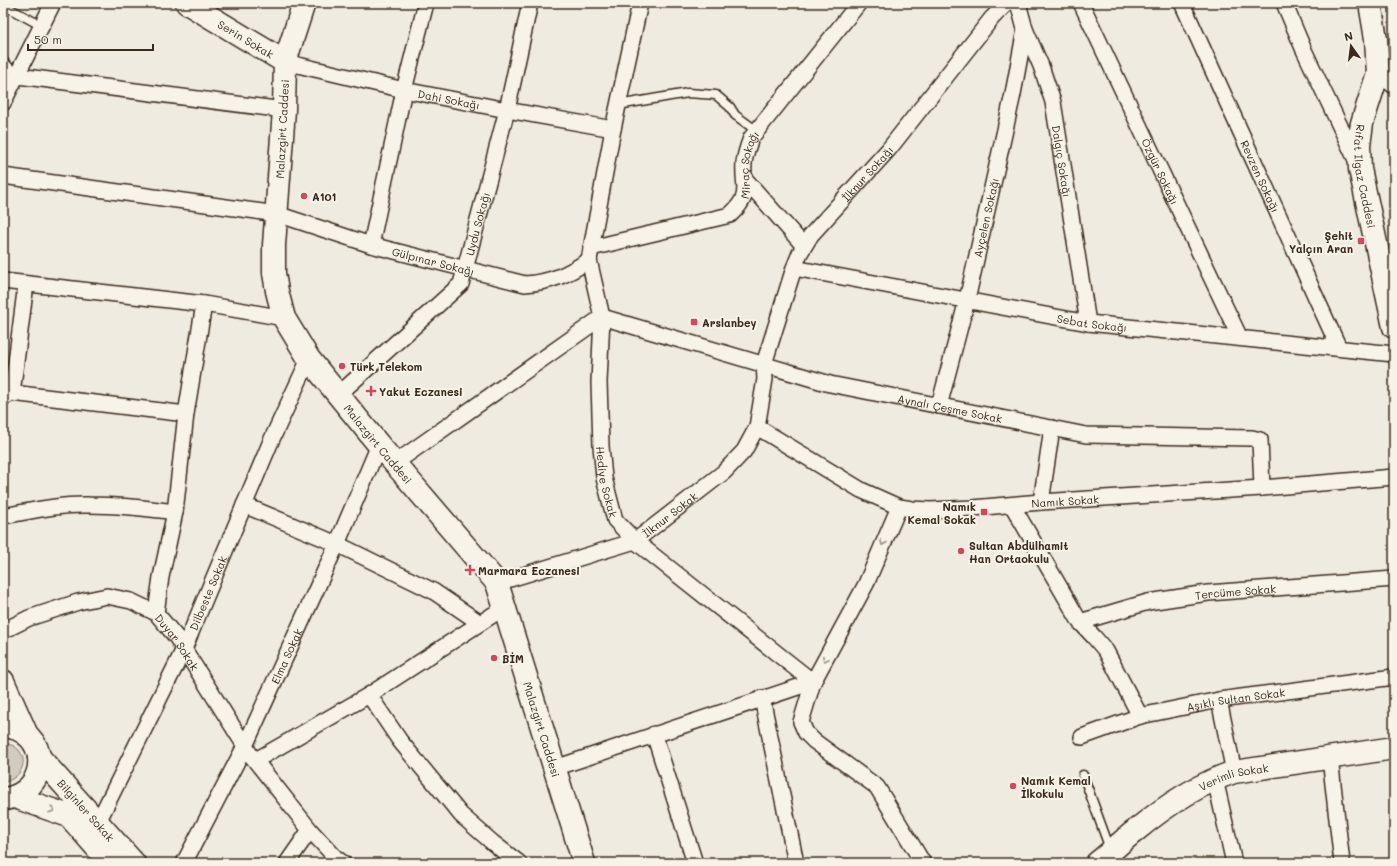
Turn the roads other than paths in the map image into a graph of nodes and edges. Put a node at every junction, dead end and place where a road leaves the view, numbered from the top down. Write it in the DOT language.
graph roads {
  1 [pos="53,3"];
  2 [pos="187,3"];
  3 [pos="304,3"];
  4 [pos="426,3"];
  5 [pos="530,3"];
  6 [pos="640,3"];
  7 [pos="859,3"];
  8 [pos="1007,3"];
  9 [pos="1018,3"];
  10 [pos="1081,3"];
  11 [pos="1182,3"];
  12 [pos="1284,3"];
  13 [pos="1370,3"];
  14 [pos="3,5"];
  15 [pos="42,26"];
  16 [pos="1025,28"];
  17 [pos="3,61"];
  18 [pos="285,62"];
  19 [pos="18,76"];
  20 [pos="1386,80"];
  21 [pos="404,90"];
  22 [pos="3,104"];
  23 [pos="618,105"];
  24 [pos="284,110"];
  25 [pos="507,110"];
  26 [pos="613,129"];
  27 [pos="757,131"];
  28 [pos="1360,169"];
  29 [pos="3,176"];
  30 [pos="745,179"];
  31 [pos="277,214"];
  32 [pos="371,245"];
  33 [pos="804,246"];
  34 [pos="590,254"];
  35 [pos="794,268"];
  36 [pos="465,269"];
  37 [pos="3,281"];
  38 [pos="26,284"];
  39 [pos="967,300"];
  40 [pos="204,304"];
  41 [pos="602,317"];
  42 [pos="284,318"];
  43 [pos="1088,323"];
  44 [pos="1394,327"];
  45 [pos="1240,338"];
  46 [pos="1339,348"];
  47 [pos="1394,354"];
  48 [pos="309,359"];
  49 [pos="764,364"];
  50 [pos="338,395"];
  51 [pos="8,396"];
  52 [pos="939,406"];
  53 [pos="186,414"];
  54 [pos="756,427"];
  55 [pos="1052,428"];
  56 [pos="379,445"];
  57 [pos="395,463"];
  58 [pos="1394,478"];
  59 [pos="1262,488"];
  60 [pos="1041,502"];
  61 [pos="1012,504"];
  62 [pos="244,505"];
  63 [pos="899,507"];
  64 [pos="175,512"];
  65 [pos="3,516"];
  66 [pos="635,541"];
  67 [pos="337,544"];
  68 [pos="1394,579"];
  69 [pos="498,583"];
  70 [pos="504,607"];
  71 [pos="156,613"];
  72 [pos="1080,622"];
  73 [pos="480,623"];
  74 [pos="3,631"];
  75 [pos="184,649"];
  76 [pos="1394,677"];
  77 [pos="3,681"];
  78 [pos="813,682"];
  79 [pos="369,695"];
  80 [pos="762,698"];
  81 [pos="1220,700"];
  82 [pos="1140,716"];
  83 [pos="3,726"];
  84 [pos="654,734"];
  85 [pos="27,735"];
  86 [pos="1082,737"];
  87 [pos="245,746"];
  88 [pos="1394,748"];
  89 [pos="39,757"];
  90 [pos="1330,758"];
  91 [pos="256,760"];
  92 [pos="555,768"];
  93 [pos="1083,775"];
  94 [pos="1225,776"];
  95 [pos="8,800"];
  96 [pos="98,822"];
  97 [pos="310,830"];
  98 [pos="1107,859"];
  99 [pos="110,863"];
  100 [pos="134,863"];
  101 [pos="184,863"];
  102 [pos="287,863"];
  103 [pos="342,863"];
  104 [pos="518,863"];
  105 [pos="584,863"];
  106 [pos="695,863"];
  107 [pos="796,863"];
  108 [pos="923,863"];
  109 [pos="1234,863"];
  110 [pos="1342,863"];
  1 -- 15 [label="street"];
  2 -- 18 [label="street, Serin Sokak"];
  3 -- 18 [label="street, Malazgirt Caddesi"];
  4 -- 21 [label="street"];
  5 -- 25 [label="street, Uydu Sokağı"];
  6 -- 23 [label="street"];
  7 -- 27 [label="street, Miraç Sokağı"];
  8 -- 33 [label="street, İlknur Sokağı"];
  9 -- 16 [label="street, Dalgıç Sokağı"];
  10 -- 45 [label="street, Özgür Sokağı"];
  11 -- 46 [label="street, Revzen Sokağı"];
  12 -- 28 [label="street"];
  13 -- 20 [label="street, Rıfat Ilgaz Caddesi"];
  14 -- 15 [label="lane"];
  15 -- 19 [label="street"];
  16 -- 39 [label="street, Ayçelen Sokağı"];
  16 -- 43 [label="street, Dalgıç Sokağı"];
  17 -- 19 [label="lane"];
  18 -- 21 [label="street, Dahi Sokağı"];
  18 -- 24 [label="street, Malazgirt Caddesi"];
  19 -- 22 [label="street"];
  19 -- 24 [label="street"];
  20 -- 28 [label="street, Rıfat Ilgaz Caddesi"];
  21 -- 25 [label="street, Dahi Sokağı"];
  21 -- 32 [label="street"];
  23 -- 26 [label="street"];
  23 -- 27 [label="lane"];
  24 -- 31 [label="street, Malazgirt Caddesi"];
  25 -- 26 [label="street, Dahi Sokağı"];
  25 -- 36 [label="street, Uydu Sokağı"];
  26 -- 34 [label="street"];
  27 -- 30 [label="street, Miraç Sokağı"];
  28 -- 44 [label="street, Rıfat Ilgaz Caddesi"];
  29 -- 31 [label="street, Gülpınar Sokağı"];
  30 -- 33 [label="street"];
  30 -- 34 [label="street, Miraç Sokağı"];
  31 -- 32 [label="street, Gülpınar Sokağı"];
  31 -- 42 [label="street, Malazgirt Caddesi"];
  32 -- 36 [label="street, Gülpınar Sokağı"];
  33 -- 35 [label="street, İlknur Sokağı"];
  34 -- 36 [label="street, Gülpınar Sokağı"];
  34 -- 41 [label="street, Hediye Sokak"];
  35 -- 39 [label="street, Sebat Sokağı"];
  35 -- 49 [label="street, İlknur Sokağı"];
  36 -- 50 [label="street, Uydu Sokağı"];
  37 -- 38 [label="street"];
  38 -- 40 [label="street"];
  38 -- 51 [label="street"];
  39 -- 43 [label="street, Sebat Sokağı"];
  39 -- 52 [label="street, Ayçelen Sokağı"];
  40 -- 42 [label="street"];
  40 -- 53 [label="street, Duyar Sokak"];
  41 -- 49 [label="street, Aynalı Çeşme Sokak"];
  41 -- 57 [label="street"];
  41 -- 66 [label="street, Hediye Sokak"];
  42 -- 48 [label="street, Malazgirt Caddesi"];
  43 -- 45 [label="street, Sebat Sokağı"];
  45 -- 46 [label="street, Sebat Sokağı"];
  46 -- 47 [label="street, Sebat Sokağı"];
  48 -- 50 [label="street, Malazgirt Caddesi"];
  48 -- 62 [label="street, Dilbeste Sokak"];
  49 -- 52 [label="street, Aynalı Çeşme Sokak"];
  49 -- 54 [label="street, İlknur Sokak"];
  50 -- 56 [label="street, Malazgirt Caddesi"];
  51 -- 53 [label="street"];
  52 -- 55 [label="street, Aynalı Çeşme Sokak"];
  53 -- 64 [label="street, Duyar Sokak"];
  54 -- 63 [label="street, Namık Sokak"];
  54 -- 66 [label="street, İlknur Sokak"];
  55 -- 59 [label="street, Aynalı Çeşme Sokak"];
  55 -- 60 [label="street"];
  56 -- 57 [label="street, Malazgirt Caddesi"];
  56 -- 67 [label="street, Elma Sokak"];
  57 -- 69 [label="street, Malazgirt Caddesi"];
  58 -- 59 [label="street, Namık Sokak"];
  59 -- 60 [label="street, Namık Sokak"];
  60 -- 61 [label="street, Namık Sokak"];
  61 -- 63 [label="street, Namık Sokak"];
  61 -- 72 [label="street"];
  62 -- 67 [label="street"];
  62 -- 75 [label="street, Dilbeste Sokak"];
  63 -- 78 [label="street, one-way"];
  64 -- 65 [label="street"];
  64 -- 71 [label="street, Duyar Sokak"];
  66 -- 69 [label="street, İlknur Sokak"];
  66 -- 78 [label="street, Hediye Sokak"];
  67 -- 73 [label="street"];
  67 -- 87 [label="street, Elma Sokak"];
  68 -- 72 [label="street, Tercüme Sokak"];
  69 -- 70 [label="street, Malazgirt Caddesi"];
  70 -- 73 [label="street"];
  70 -- 92 [label="street, Malazgirt Caddesi"];
  71 -- 74 [label="street"];
  71 -- 75 [label="street, Duyar Sokak"];
  72 -- 82 [label="street"];
  73 -- 79 [label="street"];
  75 -- 87 [label="street, Duyar Sokak"];
  75 -- 96 [label="street, Dilbeste Sokak"];
  76 -- 81 [label="street, Aşıklı Sultan Sokak"];
  77 -- 85 [label="street, Bilginler Sokak"];
  78 -- 80 [label="street"];
  78 -- 108 [label="street"];
  79 -- 91 [label="street"];
  79 -- 104 [label="street"];
  80 -- 84 [label="street"];
  80 -- 107 [label="street"];
  81 -- 82 [label="street, Aşıklı Sultan Sokak"];
  81 -- 94 [label="street"];
  82 -- 86 [label="street, Aşıklı Sultan Sokak"];
  83 -- 85 [label="street"];
  84 -- 92 [label="street"];
  84 -- 106 [label="street"];
  85 -- 89 [label="street, Bilginler Sokak"];
  87 -- 91 [label="street, Duyar Sokak"];
  87 -- 101 [label="street, Elma Sokak"];
  88 -- 90 [label="street, Verimli Sokak"];
  89 -- 95 [label="street"];
  89 -- 96 [label="street, Bilginler Sokak"];
  90 -- 94 [label="street, Verimli Sokak"];
  90 -- 110 [label="street"];
  91 -- 97 [label="street, Duyar Sokak"];
  92 -- 105 [label="street, Malazgirt Caddesi"];
  93 -- 98 [label="lane"];
  94 -- 98 [label="street, Verimli Sokak"];
  94 -- 109 [label="street"];
  95 -- 99 [label="street, Bilginler Sokak, one-way"];
  96 -- 100 [label="street, Bilginler Sokak"];
  97 -- 102 [label="street"];
  97 -- 103 [label="street, Duyar Sokak"];
}
